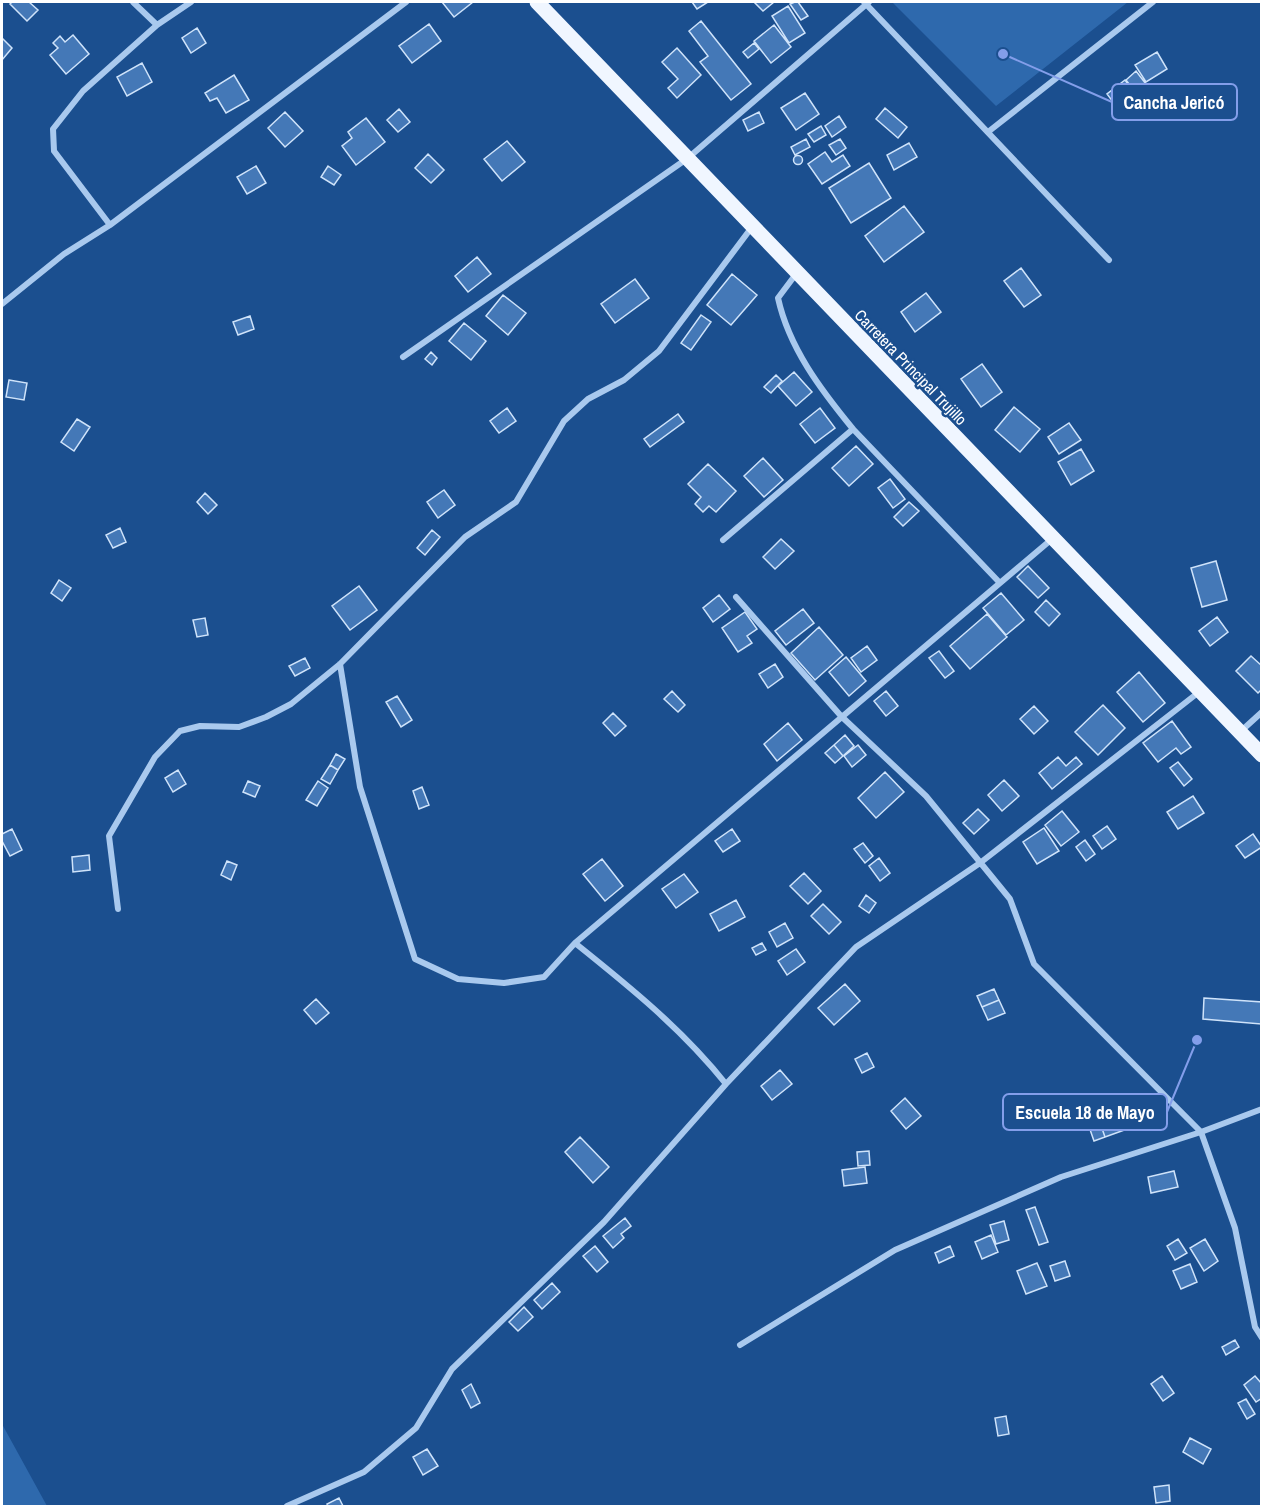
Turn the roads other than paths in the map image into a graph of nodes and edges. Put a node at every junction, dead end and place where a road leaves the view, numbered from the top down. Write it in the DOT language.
graph roads {
  1 [pos="133,2"];
  2 [pos="191,2"];
  3 [pos="406,2"];
  4 [pos="537,2"];
  5 [pos="866,2"];
  6 [pos="1153,2"];
  7 [pos="158,25"];
  8 [pos="988,132"];
  9 [pos="688,158"];
  10 [pos="110,225"];
  11 [pos="752,227"];
  12 [pos="1109,260"];
  13 [pos="796,274"];
  14 [pos="2,304"];
  15 [pos="403,357"];
  16 [pos="853,429"];
  17 [pos="1053,538"];
  18 [pos="723,540"];
  19 [pos="1000,583"];
  20 [pos="736,597"];
  21 [pos="340,664"];
  22 [pos="1199,692"];
  23 [pos="1262,712"];
  24 [pos="841,716"];
  25 [pos="1240,732"];
  26 [pos="1262,755"];
  27 [pos="980,863"];
  28 [pos="118,909"];
  29 [pos="575,943"];
  30 [pos="726,1084"];
  31 [pos="1262,1109"];
  32 [pos="1201,1132"];
  33 [pos="1262,1338"];
  34 [pos="740,1345"];
  35 [pos="287,1506"];
  1 -- 7 [label="street"];
  2 -- 7 [label="street"];
  3 -- 10 [label="street"];
  4 -- 9 [label="main road, Carretera Principal Trujillo"];
  5 -- 8 [label="street"];
  5 -- 9 [label="street"];
  6 -- 8 [label="street"];
  7 -- 10 [label="street"];
  8 -- 12 [label="street"];
  9 -- 11 [label="main road, Carretera Principal Trujillo"];
  9 -- 15 [label="street"];
  10 -- 14 [label="street"];
  11 -- 13 [label="main road, Carretera Principal Trujillo"];
  11 -- 21 [label="street"];
  13 -- 16 [label="street"];
  13 -- 17 [label="main road, Carretera Principal Trujillo"];
  16 -- 18 [label="street"];
  16 -- 19 [label="street"];
  17 -- 19 [label="street"];
  17 -- 22 [label="main road, Carretera Principal Trujillo"];
  19 -- 24 [label="street"];
  20 -- 24 [label="street"];
  21 -- 28 [label="street"];
  21 -- 29 [label="street"];
  22 -- 25 [label="main road, Carretera Principal Trujillo"];
  22 -- 27 [label="street"];
  23 -- 25 [label="street"];
  24 -- 27 [label="street"];
  24 -- 29 [label="street"];
  25 -- 26 [label="main road, Carretera Principal Trujillo"];
  27 -- 30 [label="street"];
  27 -- 32 [label="street"];
  29 -- 30 [label="street"];
  30 -- 35 [label="street"];
  31 -- 32 [label="street"];
  32 -- 33 [label="street"];
  32 -- 34 [label="street"];
}
